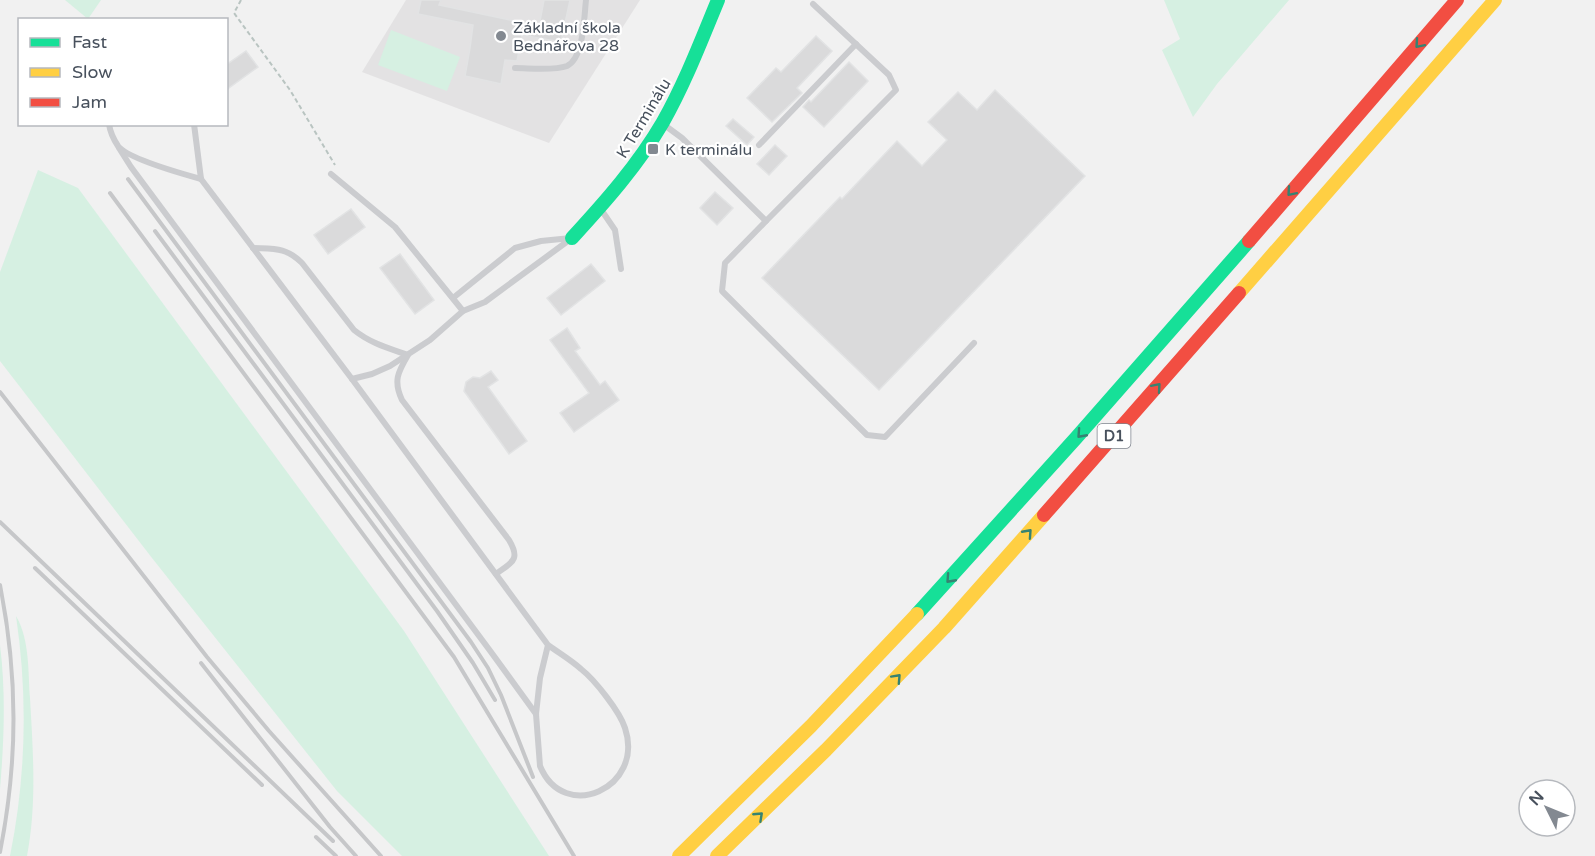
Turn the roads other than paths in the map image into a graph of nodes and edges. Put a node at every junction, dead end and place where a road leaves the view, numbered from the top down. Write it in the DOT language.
graph roads {
  1 [pos="586,0"];
  2 [pos="718,0"];
  3 [pos="1457,0"];
  4 [pos="1495,0"];
  5 [pos="813,4"];
  6 [pos="856,44"];
  7 [pos="515,68"];
  8 [pos="662,124"];
  9 [pos="109,126"];
  10 [pos="194,126"];
  11 [pos="759,145"];
  12 [pos="119,148"];
  13 [pos="331,174"];
  14 [pos="201,179"];
  15 [pos="600,208"];
  16 [pos="766,221"];
  17 [pos="572,238"];
  18 [pos="253,248"];
  19 [pos="621,269"];
  20 [pos="453,298"];
  21 [pos="463,311"];
  22 [pos="974,343"];
  23 [pos="408,355"];
  24 [pos="352,379"];
  25 [pos="496,574"];
  26 [pos="548,645"];
  27 [pos="536,714"];
  28 [pos="679,856"];
  29 [pos="717,856"];
  1 -- 7 [label="lane"];
  2 -- 8 [label="main road, K Terminálu"];
  3 -- 28 [label="main road, D1, one-way"];
  29 -- 4 [label="main road, D1, one-way"];
  5 -- 6 [label="lane"];
  6 -- 11 [label="lane"];
  6 -- 16 [label="lane"];
  8 -- 15 [label="main road, K Terminálu"];
  8 -- 16 [label="lane"];
  9 -- 12 [label="lane"];
  10 -- 14 [label="lane"];
  12 -- 14 [label="lane"];
  12 -- 27 [label="lane"];
  13 -- 20 [label="lane"];
  14 -- 18 [label="lane"];
  15 -- 17 [label="main road, K Terminálu"];
  15 -- 19 [label="lane"];
  16 -- 22 [label="lane"];
  17 -- 20 [label="lane"];
  17 -- 21 [label="lane"];
  18 -- 23 [label="lane"];
  18 -- 24 [label="lane"];
  20 -- 21 [label="lane"];
  21 -- 23 [label="lane"];
  23 -- 24 [label="lane"];
  23 -- 25 [label="lane"];
  24 -- 25 [label="lane"];
  25 -- 26 [label="lane"];
  26 -- 27 [label="lane"];
  26 -- 27 [label="lane"];
}
